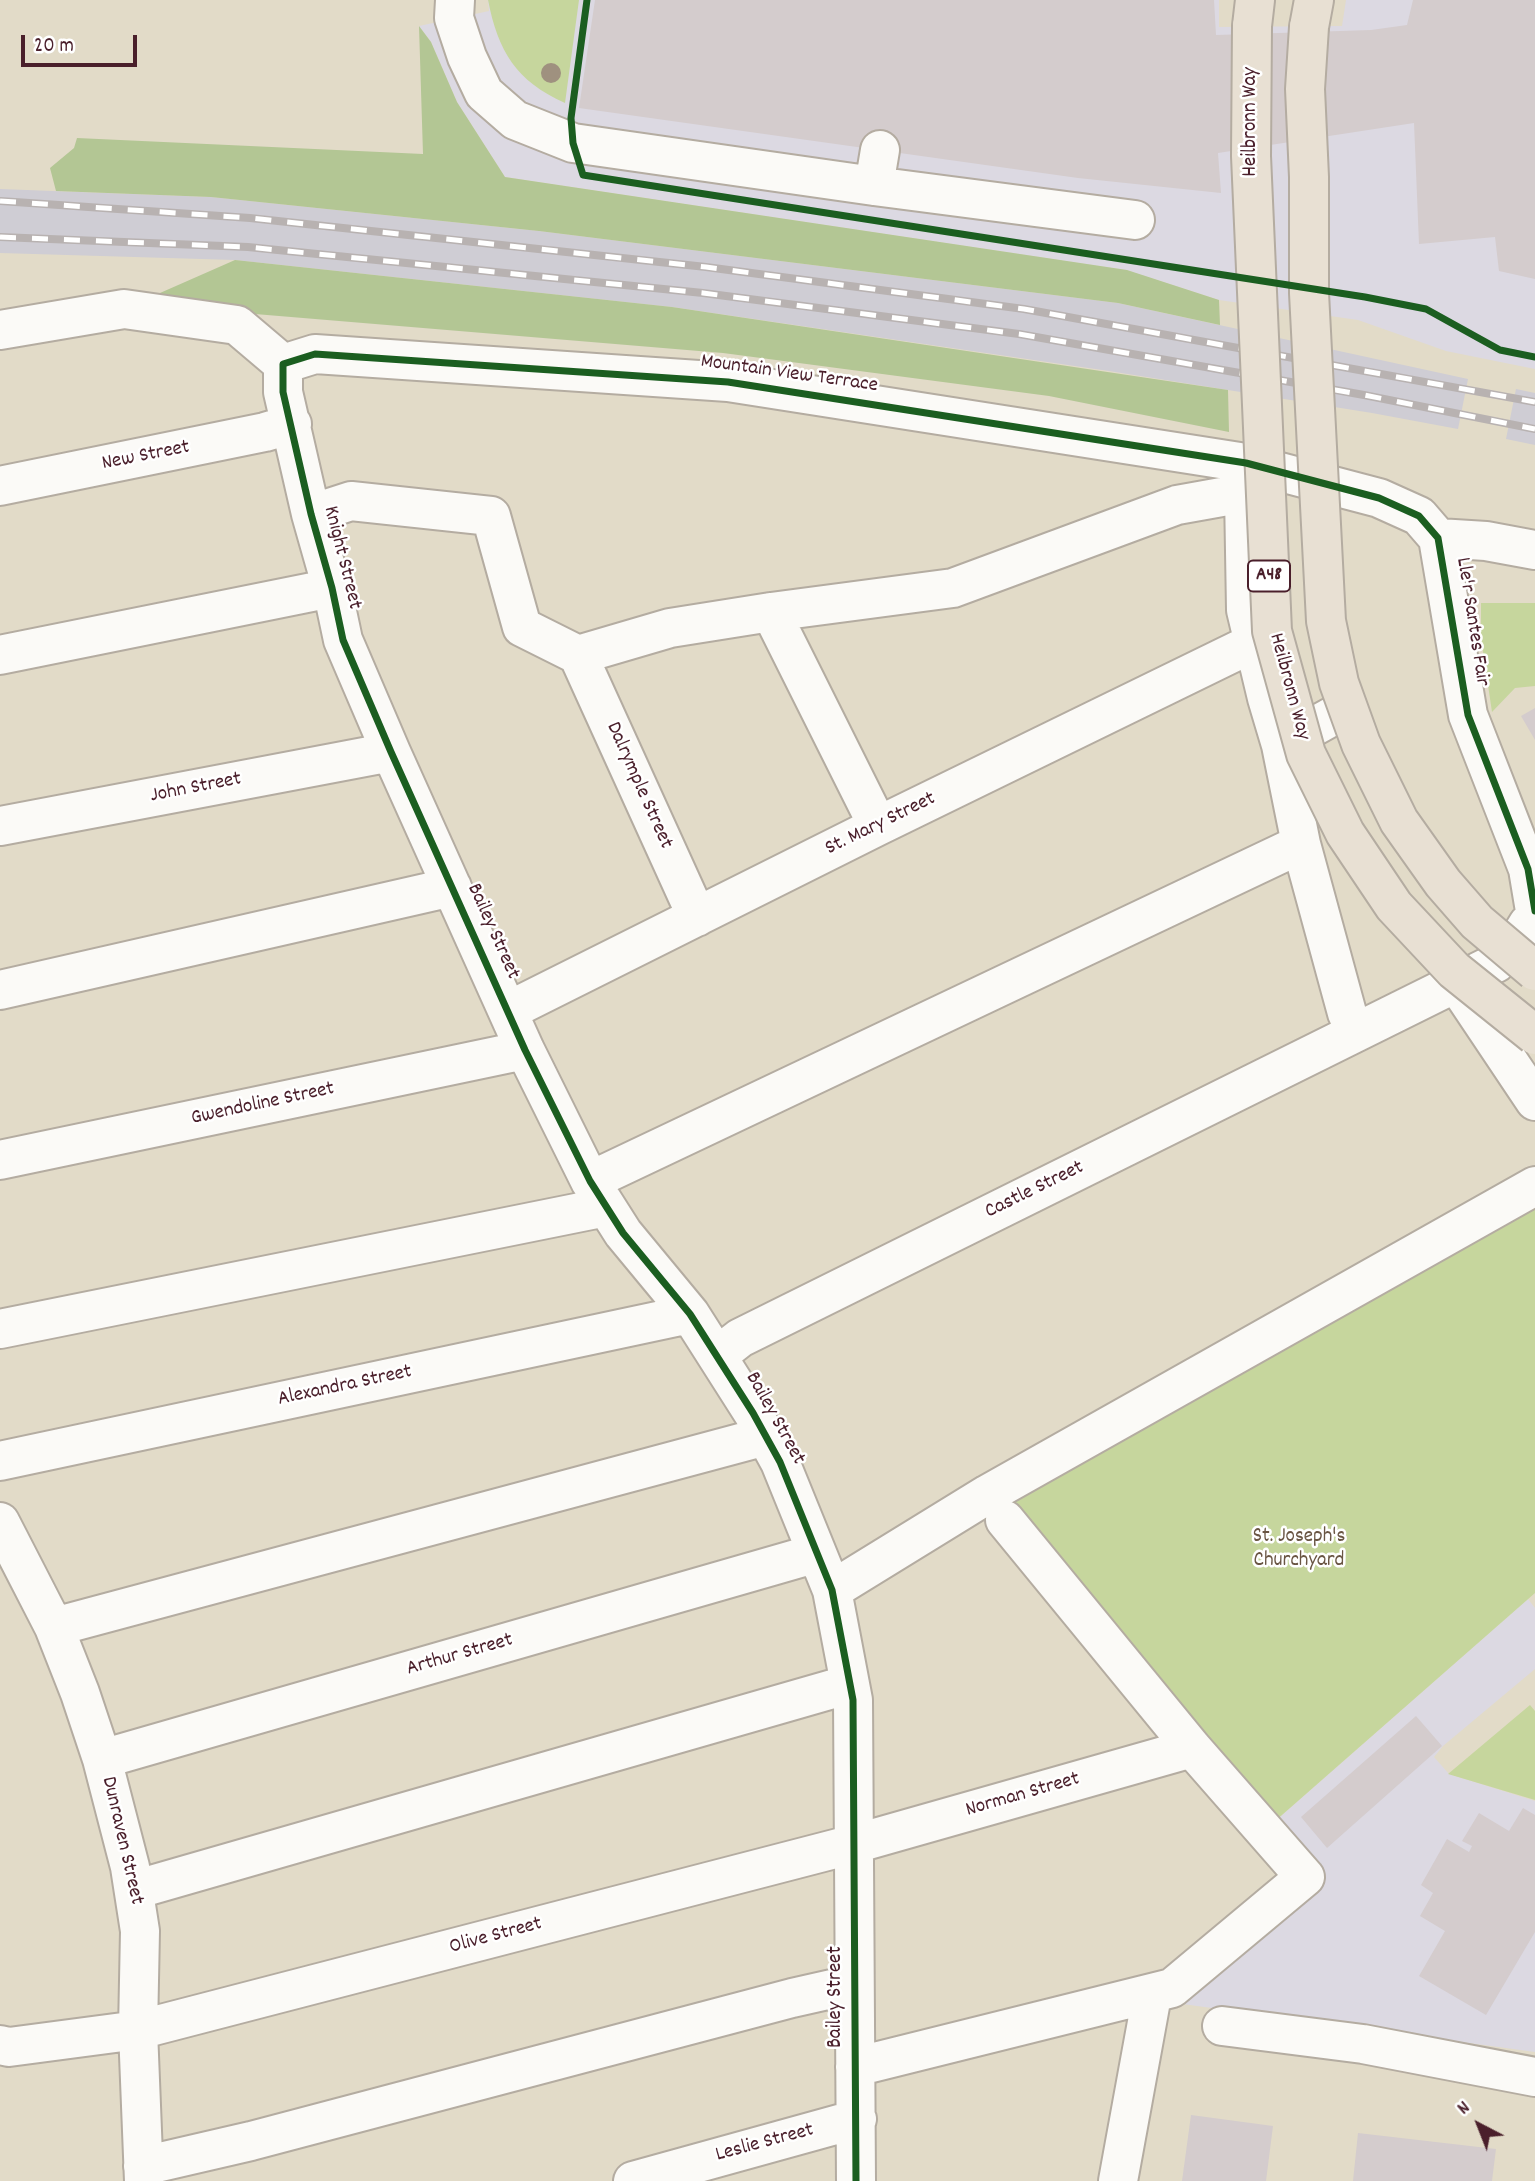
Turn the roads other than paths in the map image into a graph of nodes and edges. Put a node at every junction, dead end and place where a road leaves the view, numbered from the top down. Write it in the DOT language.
graph roads {
  1 [pos="454,0"];
  2 [pos="1254,13"];
  3 [pos="1311,13"];
  4 [pos="1135,220"];
  5 [pos="0,330"];
  6 [pos="283,365"];
  7 [pos="292,424"];
  8 [pos="1245,478"];
  9 [pos="0,486"];
  10 [pos="311,514"];
  11 [pos="1438,538"];
  12 [pos="1535,550"];
  13 [pos="332,588"];
  14 [pos="771,612"];
  15 [pos="1255,642"];
  16 [pos="0,654"];
  17 [pos="579,655"];
  18 [pos="1331,717"];
  19 [pos="1281,745"];
  20 [pos="391,752"];
  21 [pos="0,826"];
  22 [pos="878,826"];
  23 [pos="1301,844"];
  24 [pos="452,887"];
  25 [pos="1535,912"];
  26 [pos="696,917"];
  27 [pos="1535,971"];
  28 [pos="1456,983"];
  29 [pos="0,990"];
  30 [pos="508,1011"];
  31 [pos="1356,1031"];
  32 [pos="1535,1035"];
  33 [pos="525,1050"];
  34 [pos="1535,1101"];
  35 [pos="0,1160"];
  36 [pos="1535,1186"];
  37 [pos="598,1194"];
  38 [pos="690,1314"];
  39 [pos="0,1329"];
  40 [pos="717,1356"];
  41 [pos="766,1436"];
  42 [pos="0,1461"];
  43 [pos="1005,1520"];
  44 [pos="0,1522"];
  45 [pos="817,1553"];
  46 [pos="832,1590"];
  47 [pos="54,1627"];
  48 [pos="850,1684"];
  49 [pos="1192,1748"];
  50 [pos="102,1759"];
  51 [pos="854,1844"];
  52 [pos="134,1890"];
  53 [pos="854,1984"];
  54 [pos="1152,1995"];
  55 [pos="1222,2026"];
  56 [pos="138,2030"];
  57 [pos="0,2045"];
  58 [pos="855,2067"];
  59 [pos="1535,2077"];
  60 [pos="857,2119"];
  61 [pos="144,2174"];
  62 [pos="633,2181"];
  63 [pos="856,2181"];
  64 [pos="1118,2181"];
  1 -- 4 [label="street"];
  2 -- 32 [label="main road, Heilbronn Way / A48, bridge"];
  3 -- 27 [label="main road, bridge"];
  5 -- 6 [label="street"];
  6 -- 7 [label="street, Knight Street"];
  6 -- 8 [label="street, Mountain View Terrace"];
  7 -- 9 [label="street, New Street"];
  7 -- 10 [label="street, Knight Street"];
  8 -- 11 [label="street, Lle'r Santes Fair"];
  8 -- 14 [label="street"];
  8 -- 15 [label="street"];
  10 -- 13 [label="street, Knight Street"];
  10 -- 17 [label="street"];
  11 -- 12 [label="street"];
  11 -- 25 [label="street, Lle'r Santes Fair"];
  13 -- 16 [label="street"];
  13 -- 20 [label="street, Knight Street"];
  14 -- 17 [label="street"];
  14 -- 22 [label="street"];
  15 -- 19 [label="street"];
  15 -- 22 [label="street, St. Mary Street"];
  17 -- 26 [label="street, Dalrymple Street"];
  18 -- 19 [label="street"];
  19 -- 23 [label="street"];
  20 -- 21 [label="street, John Street"];
  20 -- 24 [label="street, Bailey Street"];
  22 -- 26 [label="street, St. Mary Street"];
  23 -- 31 [label="street"];
  23 -- 37 [label="street"];
  24 -- 29 [label="street"];
  24 -- 30 [label="street, Bailey Street"];
  25 -- 28 [label="street, Lle'r Santes Fair"];
  26 -- 30 [label="street, St. Mary Street"];
  28 -- 31 [label="street, Lle'r Santes Fair"];
  28 -- 34 [label="street"];
  30 -- 33 [label="street, Bailey Street"];
  31 -- 40 [label="street, Castle Street"];
  33 -- 35 [label="street, Gwendoline Street"];
  33 -- 37 [label="street, Bailey Street"];
  36 -- 46 [label="street"];
  37 -- 38 [label="street, Bailey Street"];
  37 -- 39 [label="street"];
  38 -- 40 [label="street, Bailey Street"];
  38 -- 42 [label="street, Alexandra Street"];
  40 -- 41 [label="street, Bailey Street"];
  41 -- 45 [label="street, Bailey Street"];
  41 -- 47 [label="street"];
  43 -- 49 [label="street"];
  44 -- 47 [label="street, Dunraven Street"];
  45 -- 46 [label="street, Bailey Street"];
  45 -- 50 [label="street, Arthur Street"];
  46 -- 48 [label="street, Bailey Street"];
  47 -- 50 [label="street, Dunraven Street"];
  48 -- 51 [label="street, Bailey Street"];
  48 -- 52 [label="street"];
  49 -- 51 [label="street, Norman Street"];
  49 -- 54 [label="street"];
  50 -- 52 [label="street, Dunraven Street"];
  51 -- 53 [label="street, Bailey Street"];
  51 -- 56 [label="street, Olive Street"];
  52 -- 56 [label="street, Dunraven Street"];
  53 -- 58 [label="street, Bailey Street"];
  53 -- 61 [label="street"];
  54 -- 58 [label="street"];
  54 -- 64 [label="street"];
  55 -- 59 [label="street"];
  56 -- 57 [label="street, Olive Street"];
  56 -- 61 [label="street, Dunraven Street"];
  58 -- 60 [label="street, Bailey Street"];
  60 -- 62 [label="street, Leslie Street"];
  60 -- 63 [label="street, Bailey Street"];
}
